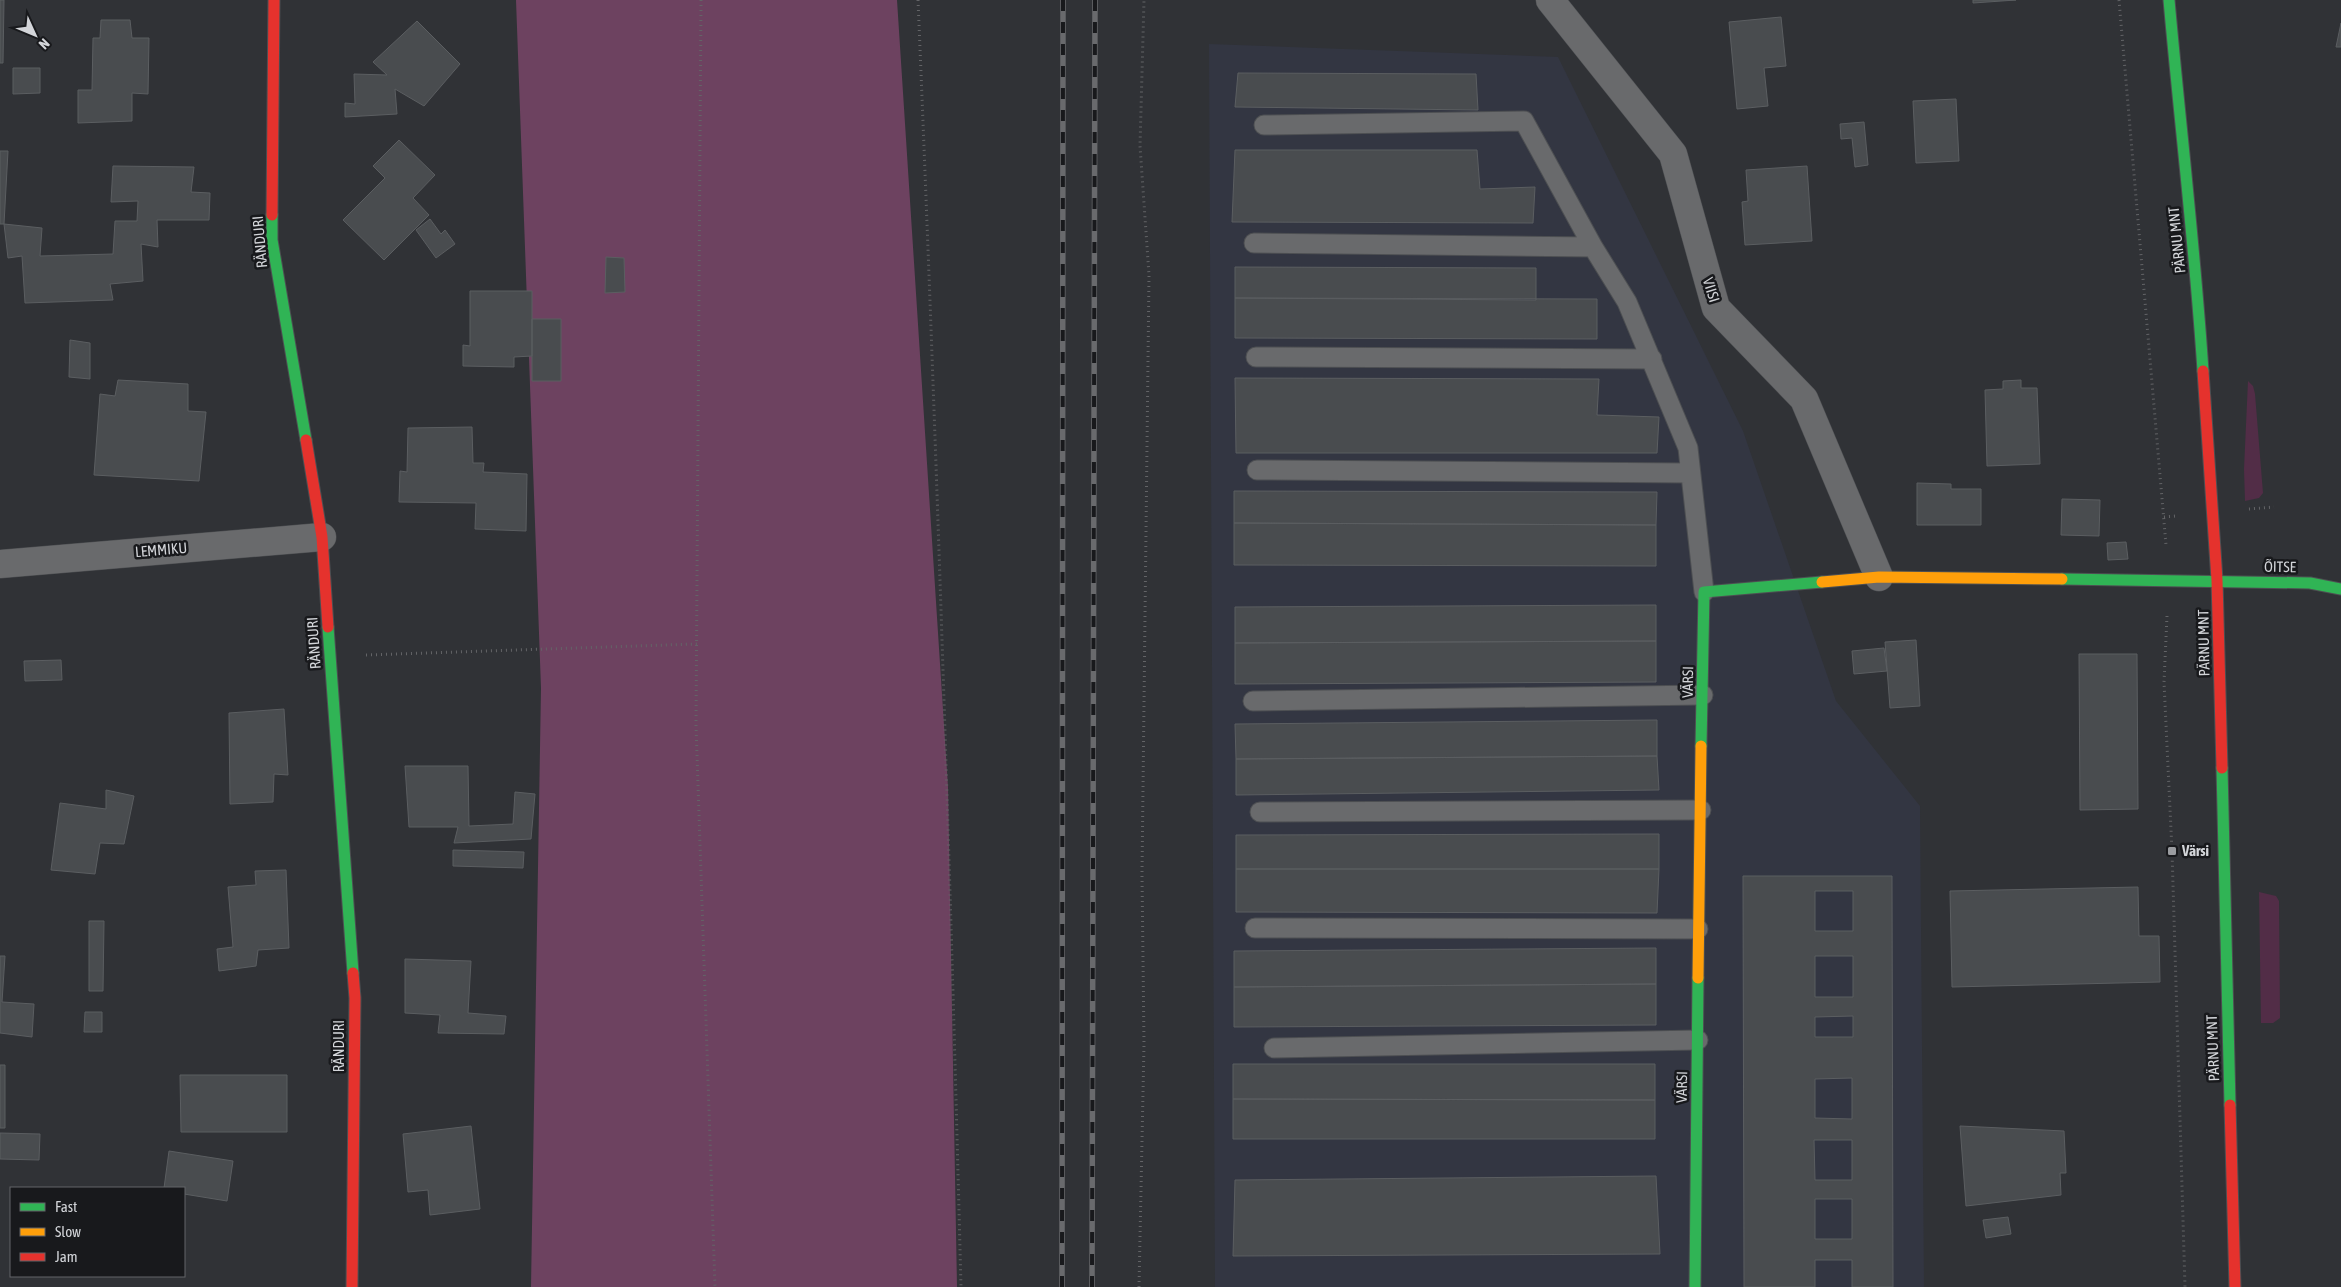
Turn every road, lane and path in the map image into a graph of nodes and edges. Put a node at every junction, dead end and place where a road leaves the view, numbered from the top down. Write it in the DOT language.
graph roads {
  1 [pos="274,0"];
  2 [pos="701,0"];
  3 [pos="918,0"];
  4 [pos="1144,0"];
  5 [pos="1550,0"];
  6 [pos="2119,0"];
  7 [pos="2169,0"];
  8 [pos="1264,125"];
  9 [pos="1254,243"];
  10 [pos="1593,247"];
  11 [pos="1256,357"];
  12 [pos="1652,359"];
  13 [pos="1257,470"];
  14 [pos="1690,473"];
  15 [pos="322,537"];
  16 [pos="0,564"];
  17 [pos="1879,577"];
  18 [pos="2217,580"];
  19 [pos="2169,581"];
  20 [pos="2341,588"];
  21 [pos="1704,592"];
  22 [pos="697,644"];
  23 [pos="330,656"];
  24 [pos="1703,696"];
  25 [pos="1253,701"];
  26 [pos="1701,810"];
  27 [pos="1260,812"];
  28 [pos="1255,928"];
  29 [pos="1698,929"];
  30 [pos="1698,1040"];
  31 [pos="1274,1048"];
  32 [pos="352,1287"];
  33 [pos="715,1287"];
  34 [pos="961,1287"];
  35 [pos="1139,1287"];
  36 [pos="1695,1287"];
  37 [pos="2185,1287"];
  38 [pos="2235,1287"];
  1 -- 15 [label="street, RÄNDURI"];
  2 -- 22 [label="path"];
  3 -- 34 [label="path"];
  4 -- 35 [label="path"];
  5 -- 17 [label="street, VIISI"];
  6 -- 19 [label="path"];
  7 -- 18 [label="street, PÄRNU MNT"];
  8 -- 10 [label="lane"];
  9 -- 10 [label="lane"];
  10 -- 12 [label="lane"];
  11 -- 12 [label="lane"];
  12 -- 14 [label="lane"];
  13 -- 14 [label="lane"];
  14 -- 21 [label="lane"];
  15 -- 16 [label="street, LEMMIKU"];
  15 -- 23 [label="street, RÄNDURI"];
  17 -- 19 [label="street"];
  17 -- 21 [label="street"];
  18 -- 19 [label="street"];
  18 -- 20 [label="street, ÕITSE"];
  18 -- 38 [label="street, PÄRNU MNT"];
  19 -- 37 [label="path"];
  21 -- 24 [label="street, VÄRSI"];
  22 -- 23 [label="path"];
  22 -- 33 [label="path"];
  23 -- 32 [label="street, RÄNDURI"];
  24 -- 25 [label="lane"];
  24 -- 26 [label="street, VÄRSI"];
  26 -- 27 [label="lane"];
  26 -- 29 [label="street, VÄRSI"];
  28 -- 29 [label="lane"];
  29 -- 30 [label="street, VÄRSI"];
  30 -- 31 [label="lane"];
  30 -- 36 [label="street, VÄRSI"];
}
